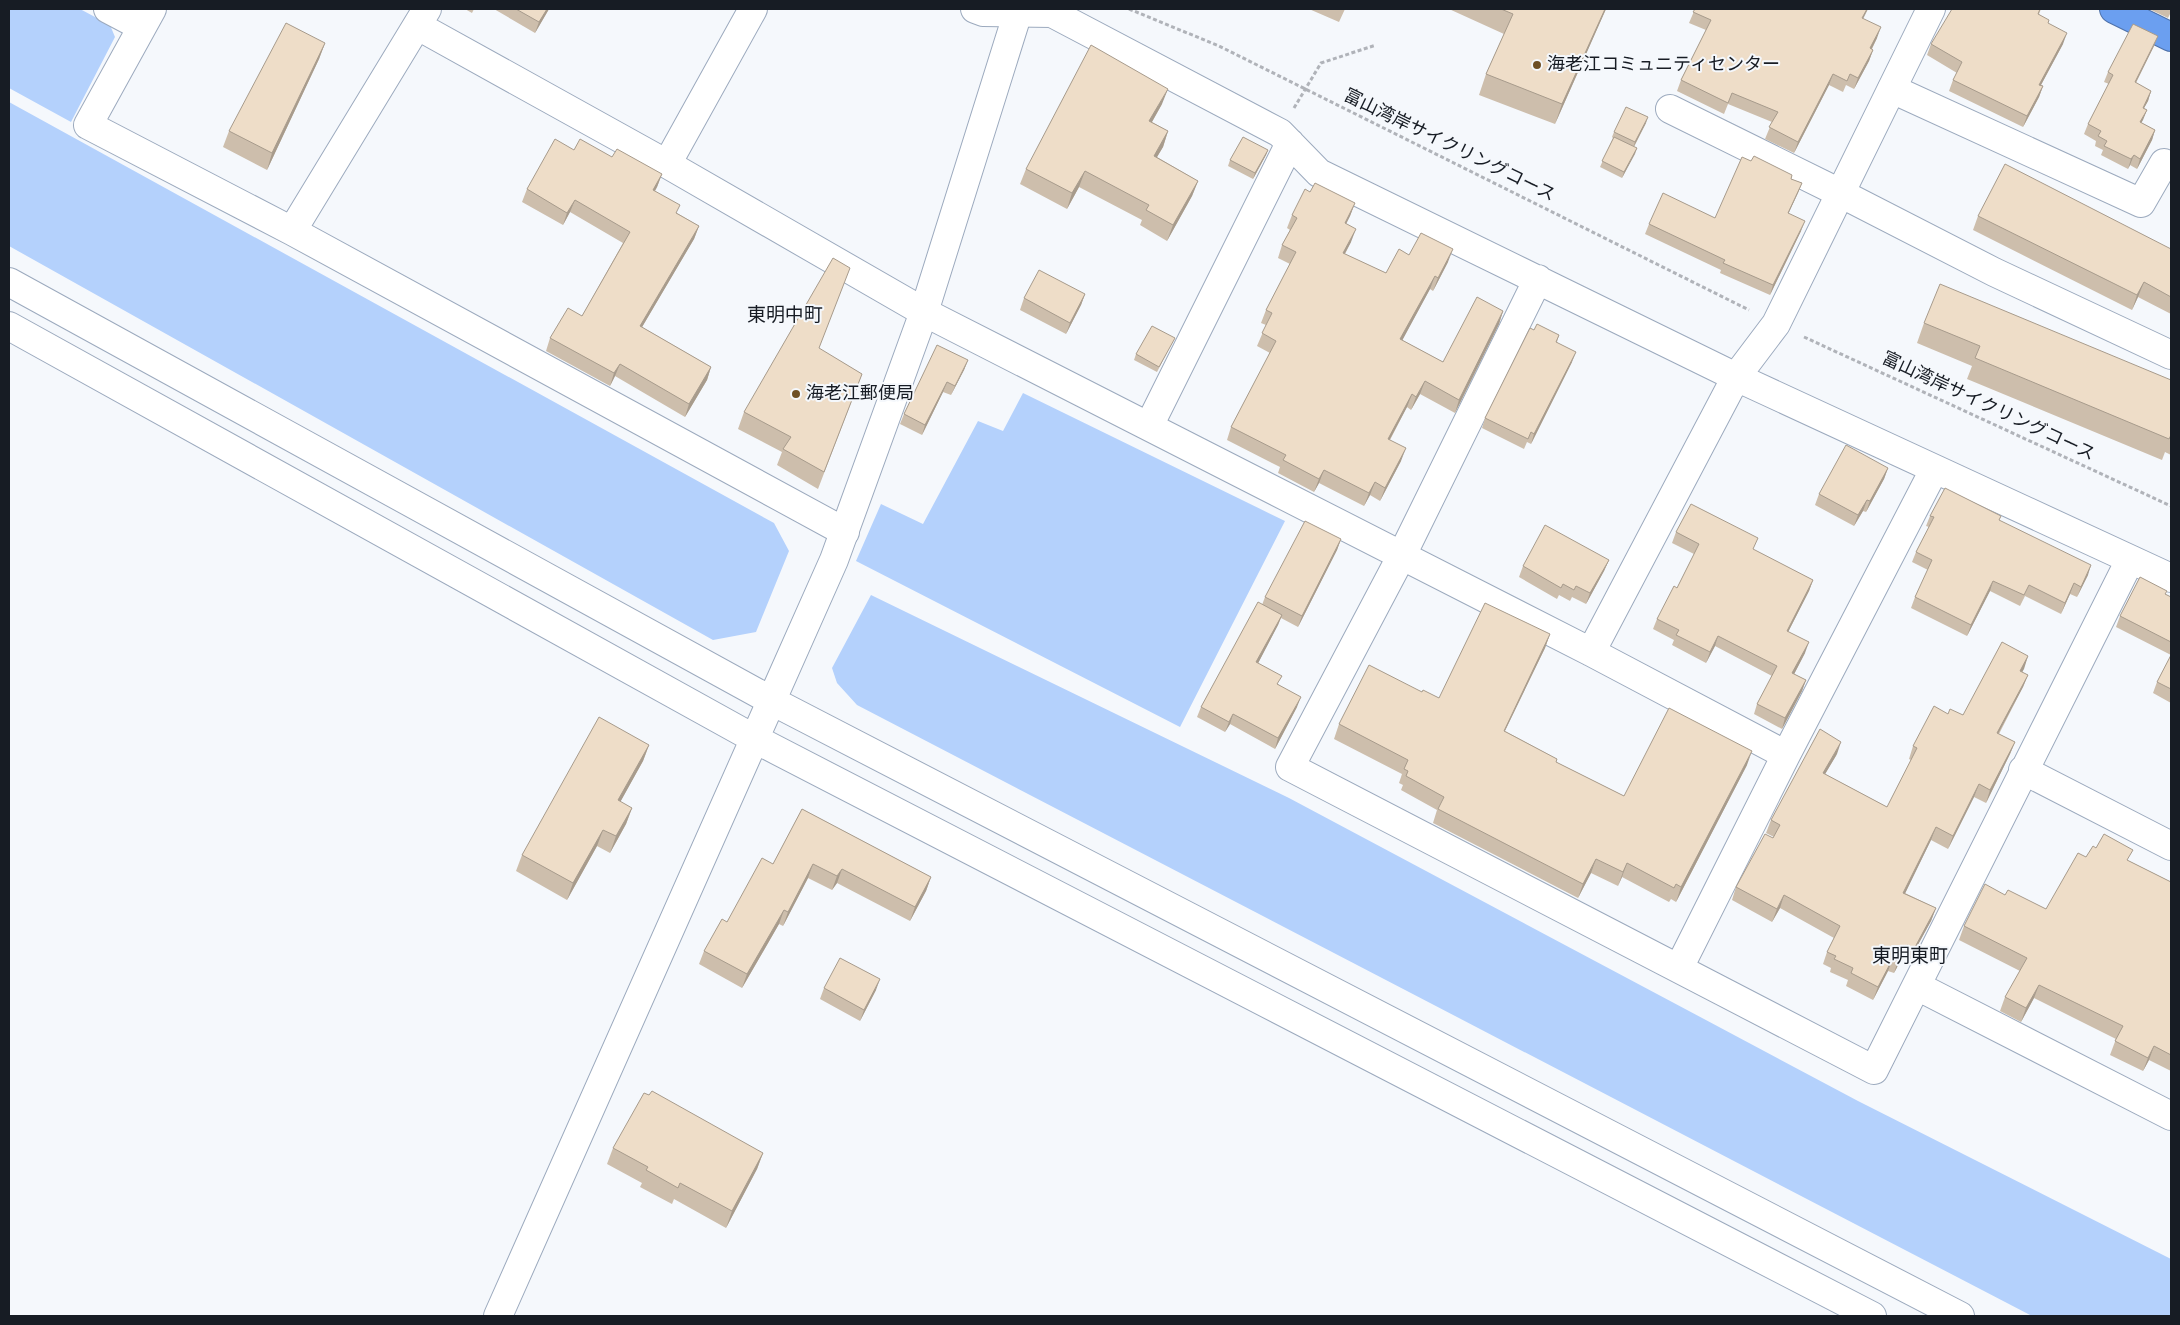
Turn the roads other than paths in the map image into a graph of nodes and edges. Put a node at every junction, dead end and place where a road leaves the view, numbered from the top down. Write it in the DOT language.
graph roads {
  1 [pos="108,9"];
  2 [pos="752,9"];
  3 [pos="975,9"];
  4 [pos="1931,9"];
  5 [pos="2114,9"];
  6 [pos="1019,10"];
  7 [pos="422,17"];
  8 [pos="147,18"];
  9 [pos="2171,37"];
  10 [pos="1892,89"];
  11 [pos="1670,109"];
  12 [pos="1285,138"];
  13 [pos="667,164"];
  14 [pos="2171,167"];
  15 [pos="1840,193"];
  16 [pos="292,231"];
  17 [pos="1538,279"];
  18 [pos="9,282"];
  19 [pos="924,312"];
  20 [pos="9,326"];
  21 [pos="2171,355"];
  22 [pos="1747,363"];
  23 [pos="1149,426"];
  24 [pos="1934,470"];
  25 [pos="845,532"];
  26 [pos="1402,555"];
  27 [pos="2130,560"];
  28 [pos="2171,578"];
  29 [pos="1591,652"];
  30 [pos="772,701"];
  31 [pos="755,739"];
  32 [pos="1786,755"];
  33 [pos="2023,770"];
  34 [pos="2171,846"];
  35 [pos="1679,968"];
  36 [pos="1917,986"];
  37 [pos="2171,1116"];
  38 [pos="498,1316"];
  39 [pos="1872,1316"];
  40 [pos="1960,1316"];
  1 -- 8 [label="street"];
  2 -- 13 [label="street"];
  3 -- 6 [label="street"];
  4 -- 10 [label="street"];
  5 -- 9 [label="highway"];
  6 -- 12 [label="street"];
  6 -- 19 [label="street"];
  7 -- 13 [label="street"];
  7 -- 16 [label="street"];
  8 -- 16 [label="street"];
  10 -- 14 [label="street"];
  10 -- 15 [label="street"];
  11 -- 15 [label="street"];
  12 -- 17 [label="street"];
  12 -- 23 [label="street"];
  13 -- 19 [label="street"];
  15 -- 21 [label="street"];
  15 -- 22 [label="street"];
  16 -- 25 [label="street"];
  17 -- 22 [label="street"];
  17 -- 26 [label="street"];
  18 -- 30 [label="street"];
  19 -- 23 [label="street"];
  19 -- 25 [label="street"];
  20 -- 31 [label="street"];
  22 -- 24 [label="street"];
  22 -- 29 [label="street"];
  23 -- 26 [label="street"];
  24 -- 27 [label="street"];
  24 -- 32 [label="street"];
  25 -- 30 [label="street"];
  26 -- 29 [label="street"];
  26 -- 35 [label="street"];
  27 -- 28 [label="street"];
  27 -- 33 [label="street"];
  29 -- 32 [label="street"];
  30 -- 31 [label="street"];
  30 -- 40 [label="street"];
  31 -- 38 [label="street"];
  31 -- 39 [label="street"];
  32 -- 35 [label="street"];
  33 -- 34 [label="street"];
  33 -- 36 [label="street"];
  35 -- 36 [label="street"];
  36 -- 37 [label="street"];
}
